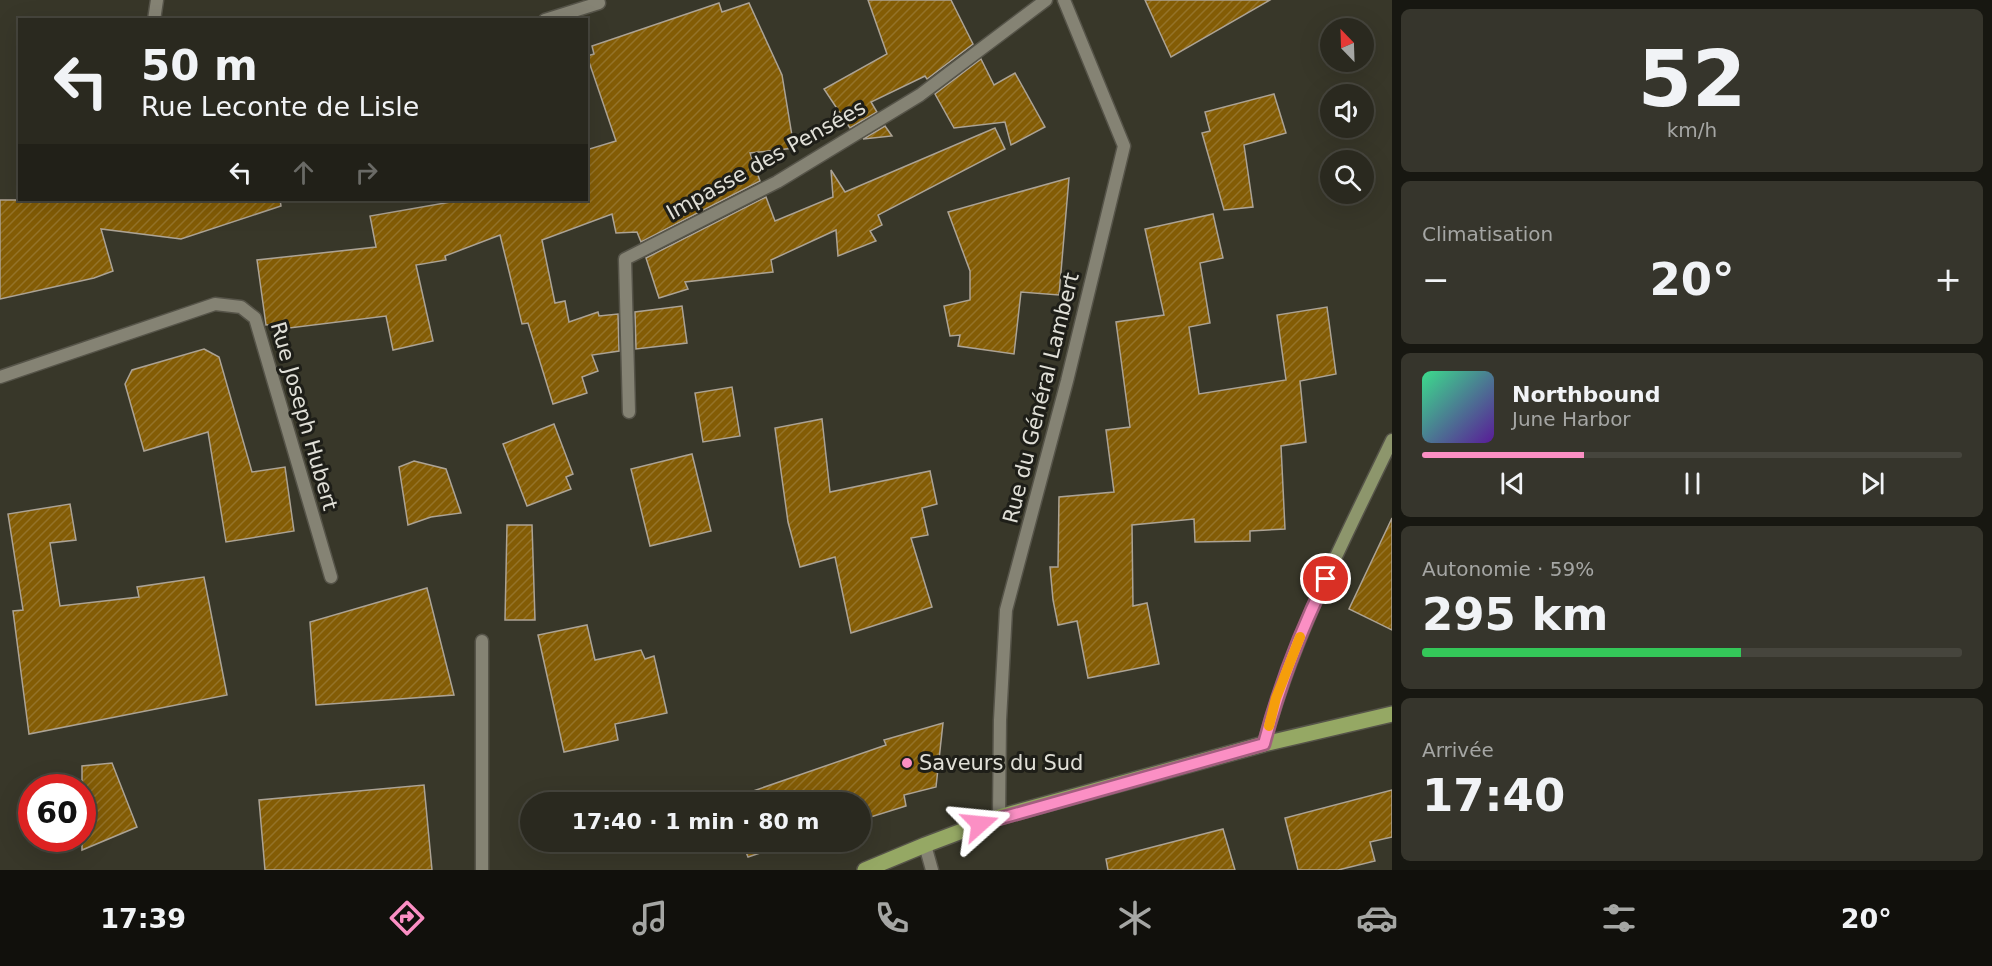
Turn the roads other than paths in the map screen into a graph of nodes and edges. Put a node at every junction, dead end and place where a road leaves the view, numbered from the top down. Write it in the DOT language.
graph roads {
  1 [pos="157,0"];
  2 [pos="598,0"];
  3 [pos="1046,0"];
  4 [pos="1064,0"];
  5 [pos="154,18"];
  6 [pos="551,18"];
  7 [pos="0,377"];
  8 [pos="629,412"];
  9 [pos="1392,440"];
  10 [pos="331,577"];
  11 [pos="482,641"];
  12 [pos="1392,714"];
  13 [pos="1264,744"];
  14 [pos="999,818"];
  15 [pos="925,845"];
  16 [pos="482,870"];
  17 [pos="865,870"];
  18 [pos="932,870"];
  1 -- 5 [label="street"];
  2 -- 6 [label="street"];
  3 -- 8 [label="street, Impasse des Pensées"];
  4 -- 14 [label="street, Rue du Général Lambert"];
  7 -- 10 [label="street, Rue Joseph Hubert"];
  9 -- 13 [label="main road"];
  11 -- 16 [label="street"];
  12 -- 13 [label="main road"];
  13 -- 14 [label="main road"];
  14 -- 15 [label="main road"];
  15 -- 17 [label="main road"];
  15 -- 18 [label="street"];
}
